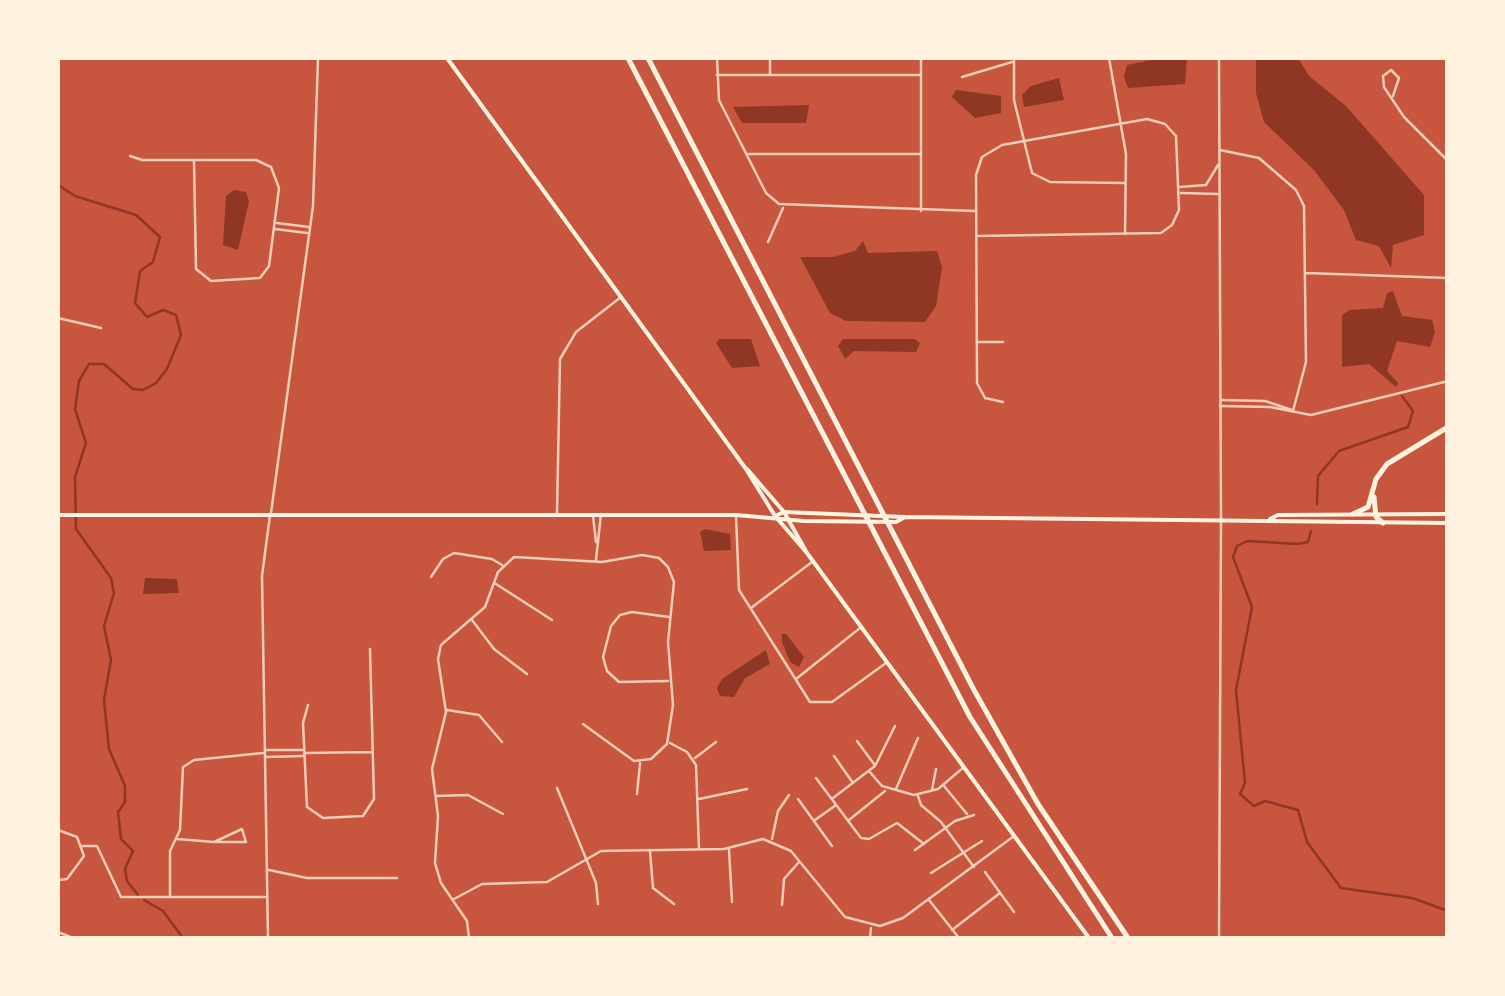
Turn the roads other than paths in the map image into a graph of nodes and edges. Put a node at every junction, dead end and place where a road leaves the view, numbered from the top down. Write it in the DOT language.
graph roads {
  1 [pos="318,58"];
  2 [pos="447,58"];
  3 [pos="628,58"];
  4 [pos="648,58"];
  5 [pos="718,58"];
  6 [pos="770,58"];
  7 [pos="921,58"];
  8 [pos="1108,58"];
  9 [pos="1219,58"];
  10 [pos="1014,60"];
  11 [pos="717,75"];
  12 [pos="770,75"];
  13 [pos="921,75"];
  14 [pos="962,76"];
  15 [pos="1393,96"];
  16 [pos="1121,124"];
  17 [pos="1022,142"];
  18 [pos="1219,150"];
  19 [pos="748,154"];
  20 [pos="921,154"];
  21 [pos="130,156"];
  22 [pos="194,160"];
  23 [pos="1448,160"];
  24 [pos="1219,163"];
  25 [pos="1126,183"];
  26 [pos="1179,186"];
  27 [pos="1179,193"];
  28 [pos="1218,194"];
  29 [pos="784,207"];
  30 [pos="921,211"];
  31 [pos="976,211"];
  32 [pos="274,222"];
  33 [pos="310,227"];
  34 [pos="274,229"];
  35 [pos="310,234"];
  36 [pos="976,236"];
  37 [pos="1126,236"];
  38 [pos="768,242"];
  39 [pos="1306,272"];
  40 [pos="1448,278"];
  41 [pos="622,296"];
  42 [pos="58,318"];
  43 [pos="101,328"];
  44 [pos="976,342"];
  45 [pos="1003,342"];
  46 [pos="1448,380"];
  47 [pos="1220,400"];
  48 [pos="1003,402"];
  49 [pos="1220,406"];
  50 [pos="1293,410"];
  51 [pos="1448,427"];
  52 [pos="746,469"];
  53 [pos="1374,489"];
  54 [pos="784,512"];
  55 [pos="271,514"];
  56 [pos="557,514"];
  57 [pos="593,514"];
  58 [pos="601,514"];
  59 [pos="1353,514"];
  60 [pos="1375,514"];
  61 [pos="1448,514"];
  62 [pos="61,515"];
  63 [pos="736,515"];
  64 [pos="775,516"];
  65 [pos="905,517"];
  66 [pos="1221,519"];
  67 [pos="1270,519"];
  68 [pos="790,521"];
  69 [pos="1448,522"];
  70 [pos="1383,523"];
  71 [pos="596,550"];
  72 [pos="807,553"];
  73 [pos="814,561"];
  74 [pos="596,562"];
  75 [pos="503,566"];
  76 [pos="432,577"];
  77 [pos="494,584"];
  78 [pos="751,608"];
  79 [pos="670,617"];
  80 [pos="471,619"];
  81 [pos="552,620"];
  82 [pos="861,627"];
  83 [pos="370,649"];
  84 [pos="887,662"];
  85 [pos="527,674"];
  86 [pos="794,680"];
  87 [pos="671,681"];
  88 [pos="308,706"];
  89 [pos="446,710"];
  90 [pos="583,724"];
  91 [pos="895,726"];
  92 [pos="918,738"];
  93 [pos="857,741"];
  94 [pos="502,742"];
  95 [pos="668,742"];
  96 [pos="716,742"];
  97 [pos="374,752"];
  98 [pos="264,753"];
  99 [pos="304,753"];
  100 [pos="834,756"];
  101 [pos="694,759"];
  102 [pos="640,761"];
  103 [pos="875,766"];
  104 [pos="964,768"];
  105 [pos="936,769"];
  106 [pos="869,771"];
  107 [pos="816,778"];
  108 [pos="854,783"];
  109 [pos="943,785"];
  110 [pos="557,788"];
  111 [pos="886,788"];
  112 [pos="747,789"];
  113 [pos="895,791"];
  114 [pos="933,791"];
  115 [pos="637,794"];
  116 [pos="789,795"];
  117 [pos="918,795"];
  118 [pos="435,796"];
  119 [pos="698,799"];
  120 [pos="798,799"];
  121 [pos="832,799"];
  122 [pos="836,805"];
  123 [pos="503,814"];
  124 [pos="974,815"];
  125 [pos="968,817"];
  126 [pos="814,821"];
  127 [pos="848,821"];
  128 [pos="946,828"];
  129 [pos="58,830"];
  130 [pos="1014,836"];
  131 [pos="176,838"];
  132 [pos="771,840"];
  133 [pos="982,841"];
  134 [pos="214,842"];
  135 [pos="924,844"];
  136 [pos="80,846"];
  137 [pos="832,846"];
  138 [pos="730,848"];
  139 [pos="650,849"];
  140 [pos="698,849"];
  141 [pos="916,850"];
  142 [pos="962,850"];
  143 [pos="583,858"];
  144 [pos="800,862"];
  145 [pos="974,867"];
  146 [pos="266,870"];
  147 [pos="985,872"];
  148 [pos="931,873"];
  149 [pos="397,878"];
  150 [pos="58,880"];
  151 [pos="1000,893"];
  152 [pos="267,896"];
  153 [pos="170,897"];
  154 [pos="929,899"];
  155 [pos="453,900"];
  156 [pos="732,902"];
  157 [pos="598,904"];
  158 [pos="674,904"];
  159 [pos="782,905"];
  160 [pos="1014,912"];
  161 [pos="871,926"];
  162 [pos="952,930"];
  163 [pos="58,932"];
  164 [pos="366,937"];
  165 [pos="72,938"];
  166 [pos="268,938"];
  167 [pos="348,938"];
  168 [pos="388,938"];
  169 [pos="469,938"];
  170 [pos="870,938"];
  171 [pos="959,938"];
  172 [pos="1089,938"];
  173 [pos="1112,938"];
  174 [pos="1128,938"];
  175 [pos="1219,938"];
  1 -- 33 [label="street"];
  2 -- 41 [label="main road"];
  3 -- 173 [label="highway"];
  4 -- 174 [label="highway"];
  5 -- 11 [label="street"];
  6 -- 12 [label="street"];
  7 -- 13 [label="street"];
  8 -- 16 [label="street"];
  9 -- 18 [label="street"];
  10 -- 14 [label="street"];
  10 -- 17 [label="street"];
  11 -- 12 [label="street"];
  11 -- 19 [label="street"];
  12 -- 13 [label="street"];
  13 -- 20 [label="street"];
  15 -- 15 [label="street"];
  15 -- 23 [label="street"];
  16 -- 17 [label="street"];
  16 -- 25 [label="street"];
  16 -- 26 [label="street"];
  17 -- 25 [label="street"];
  17 -- 31 [label="street"];
  18 -- 24 [label="street"];
  18 -- 39 [label="street"];
  19 -- 20 [label="street"];
  19 -- 29 [label="street"];
  20 -- 30 [label="street"];
  21 -- 22 [label="street"];
  22 -- 32 [label="street"];
  22 -- 34 [label="street"];
  24 -- 26 [label="street"];
  24 -- 28 [label="street"];
  25 -- 37 [label="street"];
  26 -- 27 [label="street"];
  27 -- 28 [label="street"];
  27 -- 37 [label="street"];
  28 -- 47 [label="street"];
  29 -- 30 [label="street"];
  29 -- 38 [label="street"];
  30 -- 31 [label="street"];
  31 -- 36 [label="street"];
  32 -- 33 [label="street"];
  32 -- 34 [label="street"];
  33 -- 35 [label="street"];
  34 -- 35 [label="street"];
  35 -- 55 [label="street"];
  36 -- 37 [label="street"];
  36 -- 44 [label="street"];
  39 -- 40 [label="street"];
  39 -- 50 [label="street"];
  41 -- 52 [label="main road"];
  41 -- 56 [label="street"];
  42 -- 43 [label="street"];
  44 -- 45 [label="street"];
  44 -- 48 [label="street"];
  46 -- 50 [label="street"];
  47 -- 49 [label="street"];
  47 -- 50 [label="street"];
  49 -- 50 [label="street"];
  49 -- 66 [label="street"];
  51 -- 53 [label="highway"];
  52 -- 54 [label="main road"];
  52 -- 64 [label="main road"];
  53 -- 59 [label="highway"];
  53 -- 60 [label="highway"];
  54 -- 64 [label="main road"];
  54 -- 65 [label="main road"];
  54 -- 68 [label="main road"];
  55 -- 56 [label="main road"];
  55 -- 62 [label="main road"];
  55 -- 98 [label="street"];
  56 -- 57 [label="main road"];
  57 -- 58 [label="main road"];
  57 -- 71 [label="street"];
  58 -- 63 [label="main road"];
  58 -- 71 [label="street"];
  59 -- 60 [label="main road"];
  59 -- 67 [label="main road"];
  60 -- 61 [label="main road"];
  60 -- 70 [label="highway"];
  63 -- 64 [label="main road"];
  63 -- 78 [label="street"];
  64 -- 68 [label="main road"];
  64 -- 72 [label="main road"];
  65 -- 66 [label="main road"];
  65 -- 68 [label="main road"];
  66 -- 67 [label="main road"];
  66 -- 175 [label="street"];
  67 -- 70 [label="main road"];
  68 -- 72 [label="main road"];
  69 -- 70 [label="main road"];
  71 -- 74 [label="street"];
  72 -- 73 [label="main road"];
  73 -- 78 [label="street"];
  73 -- 82 [label="main road"];
  74 -- 75 [label="street"];
  74 -- 79 [label="street"];
  75 -- 76 [label="street"];
  75 -- 77 [label="street"];
  77 -- 80 [label="street"];
  77 -- 81 [label="street"];
  78 -- 86 [label="street"];
  79 -- 87 [label="street"];
  79 -- 87 [label="street"];
  80 -- 85 [label="street"];
  80 -- 89 [label="street"];
  82 -- 84 [label="main road"];
  82 -- 86 [label="street"];
  83 -- 97 [label="street"];
  84 -- 86 [label="street"];
  84 -- 104 [label="main road"];
  87 -- 95 [label="street"];
  88 -- 99 [label="street"];
  89 -- 94 [label="street"];
  89 -- 118 [label="street"];
  90 -- 102 [label="street"];
  91 -- 103 [label="street"];
  92 -- 113 [label="street"];
  93 -- 103 [label="street"];
  95 -- 101 [label="street"];
  95 -- 102 [label="street"];
  96 -- 101 [label="street"];
  97 -- 99 [label="street"];
  97 -- 99 [label="street"];
  98 -- 99 [label="street"];
  98 -- 131 [label="street"];
  98 -- 146 [label="street"];
  100 -- 108 [label="street"];
  101 -- 119 [label="street"];
  102 -- 115 [label="street"];
  103 -- 106 [label="street"];
  104 -- 109 [label="street"];
  104 -- 130 [label="main road"];
  105 -- 114 [label="street"];
  106 -- 108 [label="street"];
  106 -- 111 [label="street"];
  107 -- 121 [label="street"];
  108 -- 121 [label="street"];
  109 -- 114 [label="street"];
  109 -- 125 [label="street"];
  110 -- 143 [label="street"];
  111 -- 113 [label="street"];
  111 -- 127 [label="street"];
  112 -- 119 [label="street"];
  113 -- 117 [label="street"];
  114 -- 117 [label="street"];
  116 -- 132 [label="street"];
  117 -- 128 [label="street"];
  118 -- 123 [label="street"];
  118 -- 155 [label="street"];
  119 -- 140 [label="street"];
  120 -- 126 [label="street"];
  121 -- 122 [label="street"];
  122 -- 126 [label="street"];
  122 -- 127 [label="street"];
  124 -- 125 [label="street"];
  125 -- 128 [label="street"];
  126 -- 137 [label="street"];
  127 -- 135 [label="street"];
  128 -- 135 [label="street"];
  128 -- 142 [label="street"];
  129 -- 136 [label="street"];
  130 -- 145 [label="street"];
  130 -- 172 [label="main road"];
  131 -- 134 [label="street"];
  131 -- 153 [label="street"];
  132 -- 138 [label="street"];
  132 -- 144 [label="street"];
  133 -- 142 [label="street"];
  134 -- 134 [label="street"];
  135 -- 141 [label="street"];
  136 -- 150 [label="street"];
  136 -- 153 [label="street"];
  138 -- 140 [label="street"];
  138 -- 156 [label="street"];
  139 -- 140 [label="street"];
  139 -- 143 [label="street"];
  139 -- 158 [label="street"];
  142 -- 145 [label="street"];
  142 -- 148 [label="street"];
  143 -- 155 [label="street"];
  143 -- 157 [label="street"];
  144 -- 159 [label="street"];
  144 -- 161 [label="street"];
  145 -- 154 [label="street"];
  146 -- 149 [label="street"];
  146 -- 152 [label="street"];
  147 -- 151 [label="street"];
  151 -- 160 [label="street"];
  151 -- 162 [label="street"];
  152 -- 153 [label="street"];
  152 -- 166 [label="street"];
  154 -- 161 [label="street"];
  154 -- 162 [label="street"];
  155 -- 169 [label="street"];
  161 -- 170 [label="street"];
  162 -- 171 [label="street"];
  163 -- 165 [label="street"];
  164 -- 167 [label="street"];
  164 -- 168 [label="street"];
}
